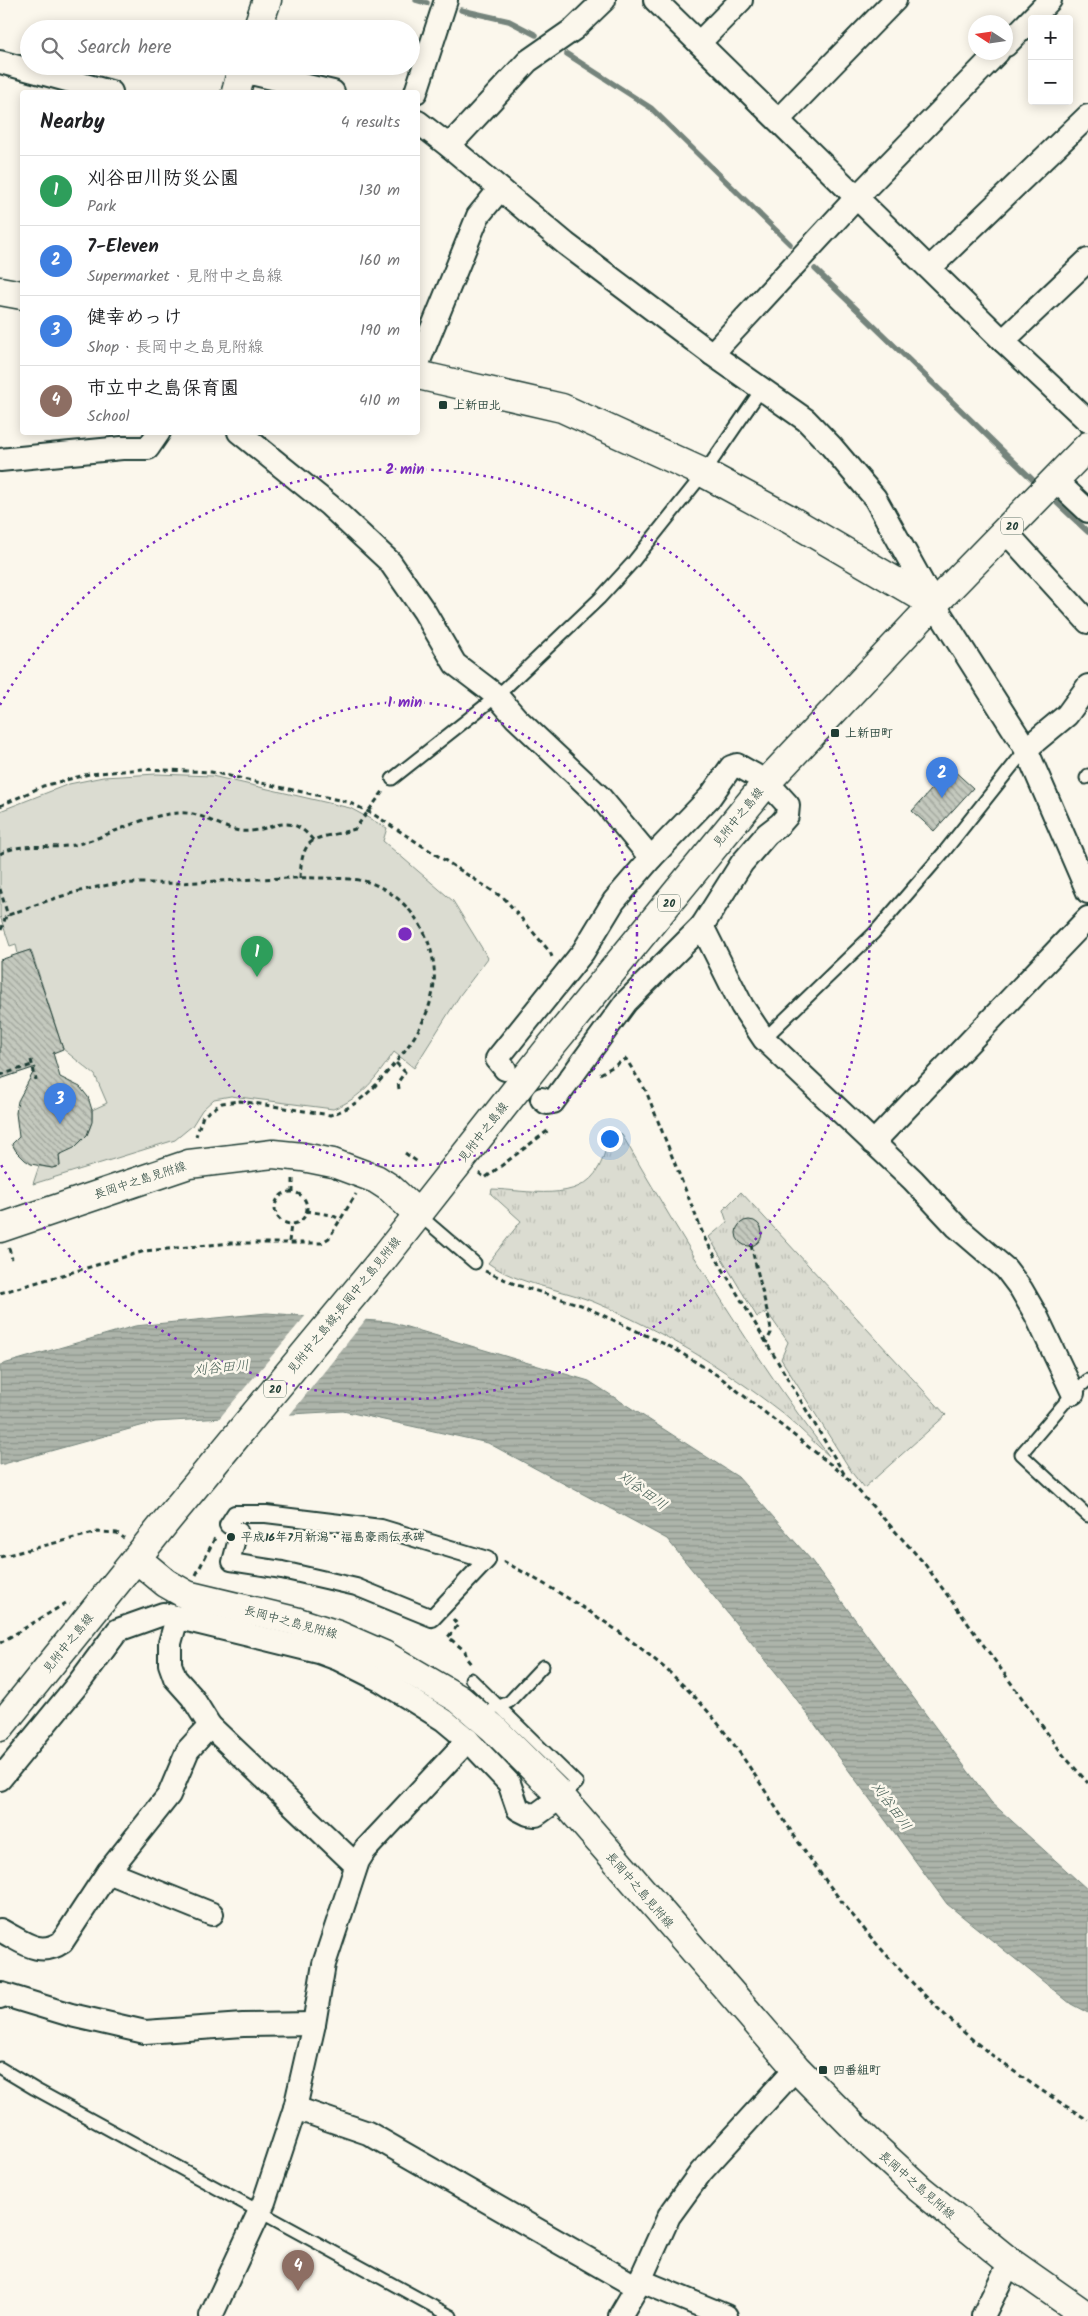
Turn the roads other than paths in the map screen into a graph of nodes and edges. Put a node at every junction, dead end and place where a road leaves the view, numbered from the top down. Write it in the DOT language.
graph roads {
  1 [pos="267,0"];
  2 [pos="446,0"];
  3 [pos="604,0"];
  4 [pos="655,0"];
  5 [pos="741,0"];
  6 [pos="895,0"];
  7 [pos="1050,0"];
  8 [pos="260,20"];
  9 [pos="1013,38"];
  10 [pos="699,43"];
  11 [pos="990,60"];
  12 [pos="0,62"];
  13 [pos="20,67"];
  14 [pos="48,75"];
  15 [pos="240,77"];
  16 [pos="104,90"];
  17 [pos="321,90"];
  18 [pos="417,90"];
  19 [pos="1088,116"];
  20 [pos="778,120"];
  21 [pos="420,124"];
  22 [pos="448,146"];
  23 [pos="500,189"];
  24 [pos="857,196"];
  25 [pos="1088,260"];
  26 [pos="930,268"];
  27 [pos="0,291"];
  28 [pos="20,295"];
  29 [pos="1003,341"];
  30 [pos="712,354"];
  31 [pos="420,358"];
  32 [pos="420,375"];
  33 [pos="761,390"];
  34 [pos="1088,422"];
  35 [pos="157,435"];
  36 [pos="243,435"];
  37 [pos="1088,446"];
  38 [pos="0,460"];
  39 [pos="704,473"];
  40 [pos="1055,480"];
  41 [pos="1088,512"];
  42 [pos="1006,532"];
  43 [pos="934,604"];
  44 [pos="1088,622"];
  45 [pos="1088,686"];
  46 [pos="497,696"];
  47 [pos="1026,749"];
  48 [pos="392,778"];
  49 [pos="767,782"];
  50 [pos="651,858"];
  51 [pos="1088,892"];
  52 [pos="1088,918"];
  53 [pos="702,926"];
  54 [pos="764,1039"];
  55 [pos="505,1069"];
  56 [pos="542,1099"];
  57 [pos="873,1143"];
  58 [pos="418,1214"];
  59 [pos="4,1237"];
  60 [pos="475,1263"];
  61 [pos="1080,1387"];
  62 [pos="1088,1516"];
  63 [pos="131,1549"];
  64 [pos="443,1607"];
  65 [pos="177,1618"];
  66 [pos="543,1666"];
  67 [pos="471,1680"];
  68 [pos="483,1722"];
  69 [pos="210,1726"];
  70 [pos="0,1727"];
  71 [pos="0,1779"];
  72 [pos="561,1797"];
  73 [pos="356,1865"];
  74 [pos="108,1872"];
  75 [pos="212,1914"];
  76 [pos="0,1930"];
  77 [pos="0,1996"];
  78 [pos="314,2024"];
  79 [pos="0,2068"];
  80 [pos="796,2068"];
  81 [pos="295,2108"];
  82 [pos="259,2212"];
  83 [pos="1010,2262"];
  84 [pos="638,2284"];
  85 [pos="211,2316"];
  86 [pos="451,2316"];
  87 [pos="620,2316"];
  88 [pos="726,2316"];
  89 [pos="983,2316"];
  90 [pos="1087,2316"];
  1 -- 8 [label="main road"];
  2 -- 18 [label="street"];
  3 -- 22 [label="street"];
  4 -- 10 [label="street"];
  5 -- 10 [label="street"];
  6 -- 20 [label="street"];
  7 -- 9 [label="street"];
  10 -- 20 [label="street"];
  11 -- 24 [label="street"];
  12 -- 13 [label="street"];
  14 -- 16 [label="street"];
  15 -- 17 [label="street"];
  19 -- 26 [label="street"];
  20 -- 24 [label="street"];
  21 -- 22 [label="street"];
  22 -- 23 [label="street"];
  23 -- 30 [label="street"];
  23 -- 31 [label="street"];
  24 -- 26 [label="street"];
  24 -- 30 [label="street"];
  25 -- 29 [label="street"];
  26 -- 29 [label="street"];
  27 -- 28 [label="main road"];
  29 -- 34 [label="street"];
  30 -- 33 [label="street"];
  32 -- 39 [label="main road"];
  33 -- 39 [label="lane"];
  33 -- 43 [label="street"];
  35 -- 38 [label="street"];
  36 -- 46 [label="street"];
  37 -- 40 [label="main road, 見附中之島線 / 20"];
  39 -- 43 [label="main road"];
  39 -- 46 [label="lane"];
  40 -- 41 [label="street"];
  40 -- 42 [label="main road, 見附中之島線 / 20"];
  42 -- 43 [label="main road, 見附中之島線 / 20"];
  42 -- 44 [label="street"];
  43 -- 47 [label="street"];
  43 -- 49 [label="main road, 見附中之島線 / 20"];
  45 -- 47 [label="street"];
  46 -- 48 [label="lane"];
  46 -- 50 [label="street"];
  47 -- 51 [label="street"];
  47 -- 54 [label="lane"];
  49 -- 50 [label="street"];
  49 -- 53 [label="street"];
  49 -- 58 [label="main road, 見附中之島線 / 20"];
  50 -- 55 [label="street"];
  52 -- 57 [label="street"];
  53 -- 54 [label="street"];
  53 -- 56 [label="street"];
  54 -- 57 [label="street"];
  57 -- 61 [label="street"];
  58 -- 59 [label="main road, 長岡中之島見附線"];
  58 -- 60 [label="lane"];
  58 -- 63 [label="main road, 見附中之島線;長岡中之島見附線 / 20"];
  61 -- 62 [label="lane"];
  63 -- 68 [label="main road, 長岡中之島見附線"];
  63 -- 70 [label="main road, 見附中之島線 / 20"];
  64 -- 64 [label="street"];
  65 -- 68 [label="street"];
  65 -- 69 [label="street"];
  65 -- 71 [label="street"];
  66 -- 68 [label="lane"];
  67 -- 68 [label="lane"];
  68 -- 72 [label="main road, 長岡中之島見附線"];
  68 -- 72 [label="street"];
  68 -- 73 [label="street"];
  69 -- 73 [label="street"];
  69 -- 74 [label="street"];
  72 -- 80 [label="main road, 長岡中之島見附線"];
  73 -- 78 [label="street"];
  74 -- 75 [label="street"];
  74 -- 76 [label="street"];
  77 -- 78 [label="street"];
  78 -- 81 [label="street"];
  79 -- 82 [label="lane"];
  80 -- 83 [label="main road, 長岡中之島見附線"];
  80 -- 84 [label="street"];
  81 -- 82 [label="street"];
  81 -- 84 [label="street"];
  82 -- 85 [label="street"];
  82 -- 86 [label="lane"];
  83 -- 89 [label="street"];
  83 -- 90 [label="main road, 長岡中之島見附線"];
  84 -- 87 [label="street"];
  84 -- 88 [label="street"];
}
